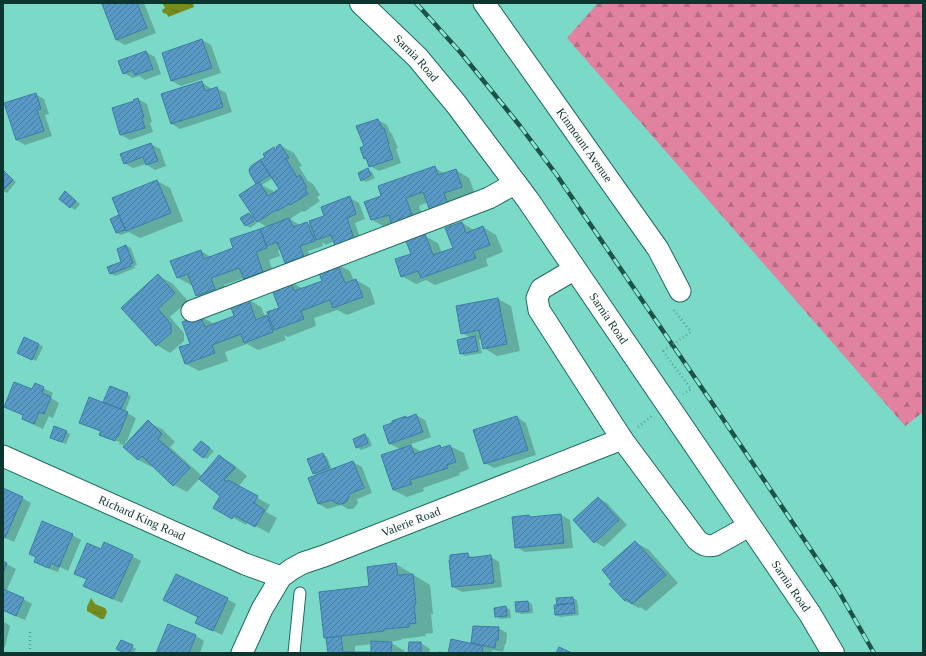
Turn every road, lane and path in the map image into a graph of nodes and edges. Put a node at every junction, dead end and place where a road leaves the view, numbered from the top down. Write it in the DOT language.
graph roads {
  1 [pos="361,3"];
  2 [pos="484,3"];
  3 [pos="516,183"];
  4 [pos="575,269"];
  5 [pos="676,299"];
  6 [pos="192,311"];
  7 [pos="691,388"];
  8 [pos="622,439"];
  9 [pos="3,456"];
  10 [pos="750,526"];
  11 [pos="281,577"];
  12 [pos="300,593"];
  13 [pos="30,629"];
  14 [pos="30,653"];
  15 [pos="242,653"];
  16 [pos="294,653"];
  17 [pos="833,653"];
  1 -- 3 [label="main road, Sarnia Road"];
  2 -- 5 [label="street, Kinmount Avenue"];
  3 -- 4 [label="main road, Sarnia Road"];
  3 -- 6 [label="street"];
  4 -- 8 [label="street"];
  4 -- 10 [label="main road, Sarnia Road"];
  5 -- 7 [label="path, bridge"];
  8 -- 10 [label="street"];
  8 -- 11 [label="street, Valerie Road"];
  9 -- 11 [label="street, Richard King Road"];
  10 -- 17 [label="main road, Sarnia Road"];
  11 -- 15 [label="street, Valerie Road"];
  12 -- 16 [label="lane"];
  13 -- 14 [label="path"];
}
